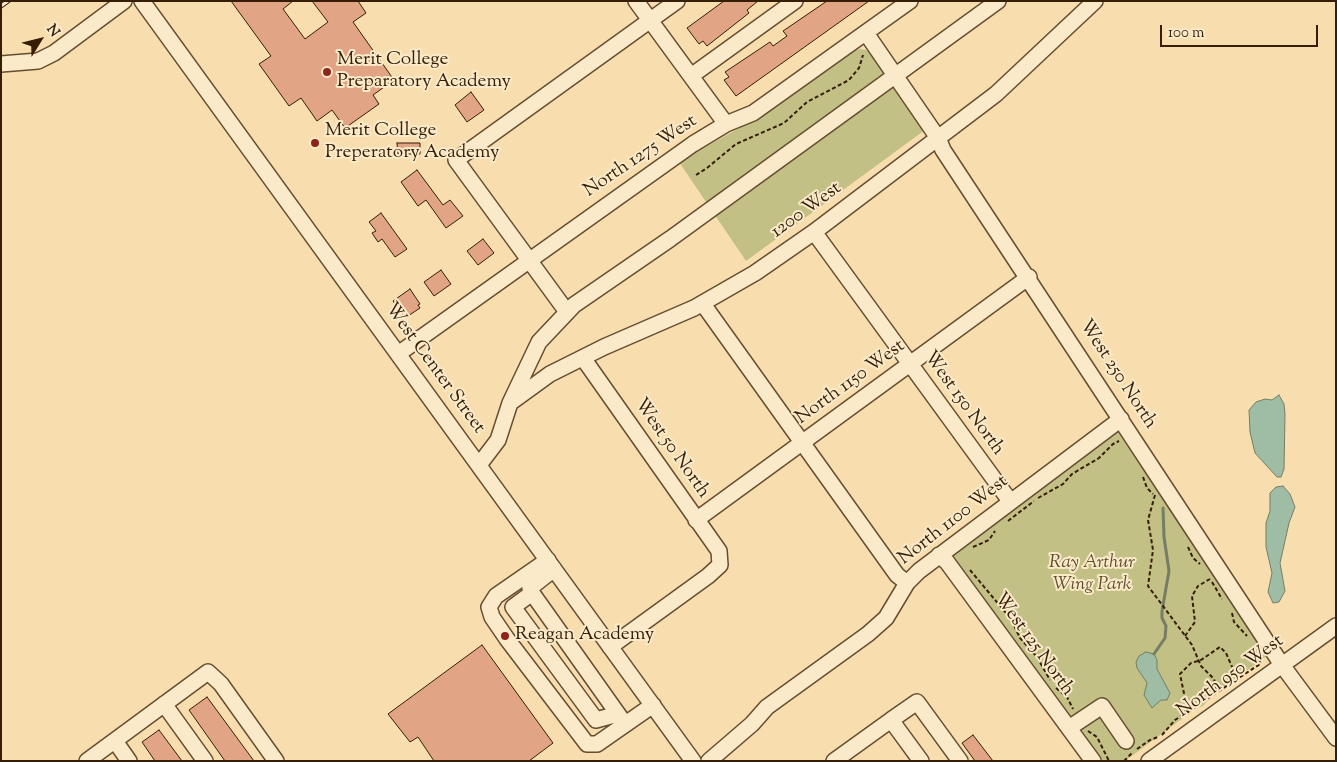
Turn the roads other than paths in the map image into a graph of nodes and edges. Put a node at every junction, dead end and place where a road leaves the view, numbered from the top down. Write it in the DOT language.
graph roads {
  1 [pos="124,1"];
  2 [pos="142,1"];
  3 [pos="636,1"];
  4 [pos="677,1"];
  5 [pos="795,1"];
  6 [pos="910,1"];
  7 [pos="998,1"];
  8 [pos="1094,1"];
  9 [pos="650,21"];
  10 [pos="866,33"];
  11 [pos="1,64"];
  12 [pos="691,76"];
  13 [pos="895,76"];
  14 [pos="726,124"];
  15 [pos="938,138"];
  16 [pos="814,232"];
  17 [pos="529,261"];
  18 [pos="1029,278"];
  19 [pos="702,304"];
  20 [pos="567,312"];
  21 [pos="398,354"];
  22 [pos="583,358"];
  23 [pos="910,364"];
  24 [pos="510,403"];
  25 [pos="1121,419"];
  26 [pos="802,444"];
  27 [pos="479,465"];
  28 [pos="1010,501"];
  29 [pos="696,520"];
  30 [pos="938,555"];
  31 [pos="551,564"];
  32 [pos="907,583"];
  33 [pos="532,593"];
  34 [pos="1336,626"];
  35 [pos="610,647"];
  36 [pos="1282,665"];
  37 [pos="164,704"];
  38 [pos="653,705"];
  39 [pos="622,719"];
  40 [pos="891,720"];
  41 [pos="1074,725"];
  42 [pos="1336,738"];
  43 [pos="115,741"];
  44 [pos="1126,741"];
  45 [pos="87,761"];
  46 [pos="129,761"];
  47 [pos="205,761"];
  48 [pos="276,761"];
  49 [pos="693,761"];
  50 [pos="709,761"];
  51 [pos="834,761"];
  52 [pos="921,761"];
  53 [pos="960,761"];
  54 [pos="1093,761"];
  55 [pos="1149,761"];
  1 -- 11 [label="street"];
  2 -- 21 [label="street, West Center Street"];
  3 -- 9 [label="street"];
  4 -- 9 [label="street"];
  5 -- 12 [label="street"];
  6 -- 10 [label="street, North 1275 West"];
  7 -- 13 [label="street"];
  8 -- 15 [label="street, 1200 West"];
  9 -- 12 [label="street"];
  9 -- 17 [label="street"];
  10 -- 13 [label="street, West 250 North"];
  10 -- 14 [label="street, North 1275 West"];
  12 -- 14 [label="street"];
  13 -- 15 [label="street, West 250 North"];
  13 -- 20 [label="street"];
  14 -- 17 [label="street, North 1275 West"];
  15 -- 16 [label="street, 1200 West"];
  15 -- 18 [label="street, West 250 North"];
  16 -- 19 [label="street, 1200 West"];
  16 -- 23 [label="street, West 150 North"];
  17 -- 20 [label="street"];
  17 -- 21 [label="street, North 1275 West"];
  18 -- 23 [label="street, North 1150 West"];
  18 -- 25 [label="street, West 250 North"];
  19 -- 22 [label="street, 1200 West"];
  19 -- 26 [label="street"];
  20 -- 24 [label="street"];
  21 -- 27 [label="street, West Center Street"];
  22 -- 24 [label="street, 1200 West"];
  22 -- 29 [label="street, West 50 North"];
  23 -- 26 [label="street, North 1150 West"];
  23 -- 28 [label="street, West 150 North"];
  24 -- 27 [label="street"];
  25 -- 28 [label="street, North 1100 West"];
  25 -- 36 [label="street, West 250 North"];
  26 -- 29 [label="street, North 1150 West"];
  26 -- 32 [label="street"];
  27 -- 31 [label="street, West Center Street"];
  28 -- 30 [label="street, North 1100 West"];
  29 -- 35 [label="street, West 50 North"];
  30 -- 32 [label="street, North 1100 West"];
  30 -- 41 [label="street, West 125 North"];
  31 -- 33 [label="street"];
  31 -- 35 [label="street, West Center Street"];
  31 -- 39 [label="street"];
  32 -- 50 [label="street, North 1100 West"];
  33 -- 39 [label="street"];
  33 -- 39 [label="street"];
  34 -- 36 [label="street, North 950 West"];
  35 -- 38 [label="street, West Center Street"];
  36 -- 42 [label="street, West 250 North"];
  36 -- 55 [label="street, North 950 West"];
  37 -- 43 [label="street"];
  37 -- 47 [label="street"];
  37 -- 48 [label="street"];
  38 -- 39 [label="street"];
  38 -- 49 [label="street, West Center Street"];
  40 -- 51 [label="street"];
  40 -- 52 [label="street"];
  40 -- 53 [label="street"];
  41 -- 44 [label="street"];
  41 -- 54 [label="street, West 125 North"];
  43 -- 45 [label="street"];
  43 -- 46 [label="street"];
}
